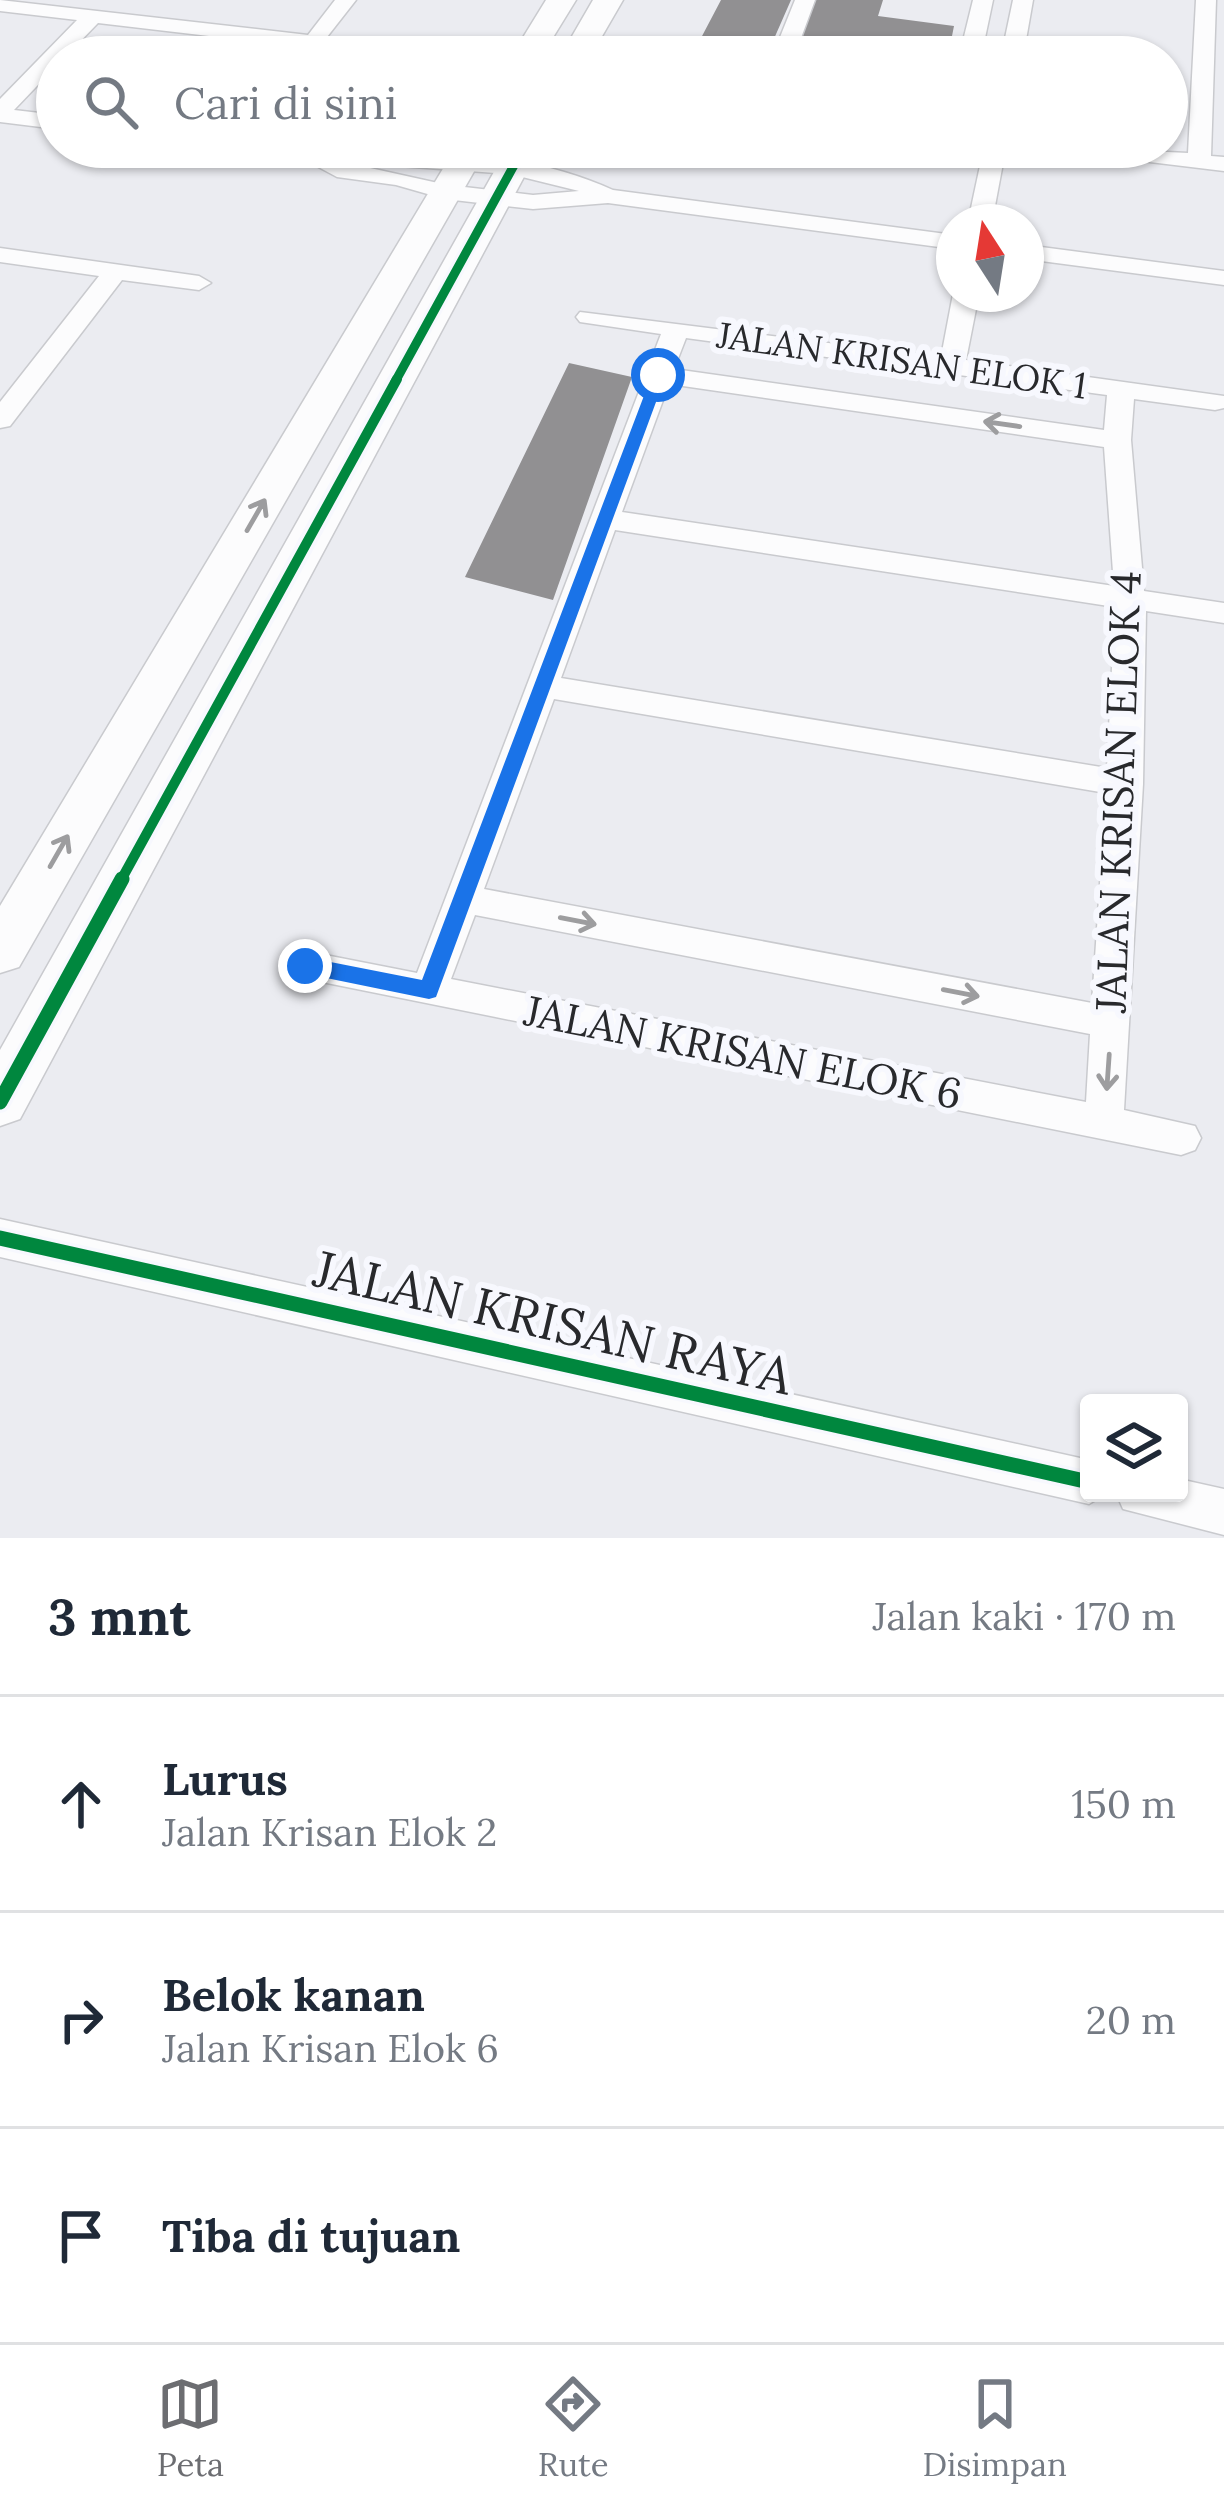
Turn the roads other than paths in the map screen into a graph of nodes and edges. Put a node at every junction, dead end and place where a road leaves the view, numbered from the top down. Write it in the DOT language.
graph roads {
  1 [pos="346,0"];
  2 [pos="561,0"];
  3 [pos="608,0"];
  4 [pos="805,0"];
  5 [pos="983,0"];
  6 [pos="1023,0"];
  7 [pos="1206,0"];
  8 [pos="0,5"];
  9 [pos="93,16"];
  10 [pos="74,36"];
  11 [pos="262,36"];
  12 [pos="318,36"];
  13 [pos="539,36"];
  14 [pos="587,36"];
  15 [pos="791,36"];
  16 [pos="975,36"];
  17 [pos="1016,36"];
  18 [pos="36,75"];
  19 [pos="0,113"];
  20 [pos="36,119"];
  21 [pos="1188,160"];
  22 [pos="1198,161"];
  23 [pos="1224,164"];
  24 [pos="338,168"];
  25 [pos="423,168"];
  26 [pos="423,168"];
  27 [pos="459,168"];
  28 [pos="480,168"];
  29 [pos="480,168"];
  30 [pos="990,168"];
  31 [pos="405,169"];
  32 [pos="511,171"];
  33 [pos="608,196"];
  34 [pos="983,204"];
  35 [pos="936,240"];
  36 [pos="1044,254"];
  37 [pos="0,256"];
  38 [pos="116,272"];
  39 [pos="1224,278"];
  40 [pos="199,283"];
  41 [pos="962,312"];
  42 [pos="589,317"];
  43 [pos="676,329"];
  44 [pos="952,366"];
  45 [pos="658,375"];
  46 [pos="1121,390"];
  47 [pos="1215,402"];
  48 [pos="0,420"];
  49 [pos="1117,440"];
  50 [pos="605,518"];
  51 [pos="1130,598"];
  52 [pos="1224,613"];
  53 [pos="543,686"];
  54 [pos="1126,784"];
  55 [pos="463,899"];
  56 [pos="0,952"];
  57 [pos="305,966"];
  58 [pos="429,990"];
  59 [pos="1111,1022"];
  60 [pos="0,1102"];
  61 [pos="1104,1123"];
  62 [pos="1181,1138"];
  63 [pos="0,1238"];
  64 [pos="1080,1480"];
  65 [pos="1179,1502"];
  66 [pos="1224,1512"];
  1 -- 12 [label="street"];
  2 -- 13 [label="street"];
  3 -- 14 [label="street"];
  4 -- 15 [label="street"];
  5 -- 16 [label="street"];
  6 -- 17 [label="street"];
  7 -- 22 [label="street"];
  8 -- 9 [label="street"];
  9 -- 10 [label="street"];
  9 -- 11 [label="street"];
  18 -- 19 [label="street"];
  19 -- 20 [label="street"];
  21 -- 22 [label="street"];
  22 -- 23 [label="street"];
  24 -- 31 [label="street"];
  25 -- 31 [label="street"];
  26 -- 31 [label="street"];
  56 -- 27 [label="street, one-way"];
  28 -- 32 [label="street"];
  29 -- 32 [label="street"];
  30 -- 34 [label="street"];
  32 -- 33 [label="street"];
  32 -- 33 [label="street"];
  32 -- 60 [label="street"];
  33 -- 35 [label="street"];
  36 -- 39 [label="street"];
  37 -- 38 [label="street"];
  38 -- 40 [label="street"];
  38 -- 48 [label="street"];
  41 -- 44 [label="street"];
  42 -- 43 [label="street, JALAN KRISAN ELOK 1"];
  43 -- 44 [label="street, JALAN KRISAN ELOK 1"];
  43 -- 45 [label="street"];
  44 -- 46 [label="street, JALAN KRISAN ELOK 1"];
  49 -- 45 [label="street, one-way"];
  45 -- 50 [label="street"];
  46 -- 47 [label="street, JALAN KRISAN ELOK 1"];
  46 -- 49 [label="street, JALAN KRISAN ELOK 4"];
  49 -- 51 [label="street, JALAN KRISAN ELOK 4"];
  50 -- 51 [label="street"];
  50 -- 53 [label="street"];
  51 -- 52 [label="street"];
  51 -- 54 [label="street, JALAN KRISAN ELOK 4"];
  53 -- 54 [label="street"];
  53 -- 55 [label="street"];
  54 -- 59 [label="street, JALAN KRISAN ELOK 4"];
  55 -- 58 [label="street"];
  55 -- 59 [label="street, one-way"];
  57 -- 58 [label="street, JALAN KRISAN ELOK 6"];
  58 -- 61 [label="street, JALAN KRISAN ELOK 6"];
  59 -- 61 [label="street, JALAN KRISAN ELOK 4, one-way"];
  61 -- 62 [label="street, JALAN KRISAN ELOK 6"];
  63 -- 64 [label="street, JALAN KRISAN RAYA"];
  65 -- 66 [label="street"];
}
